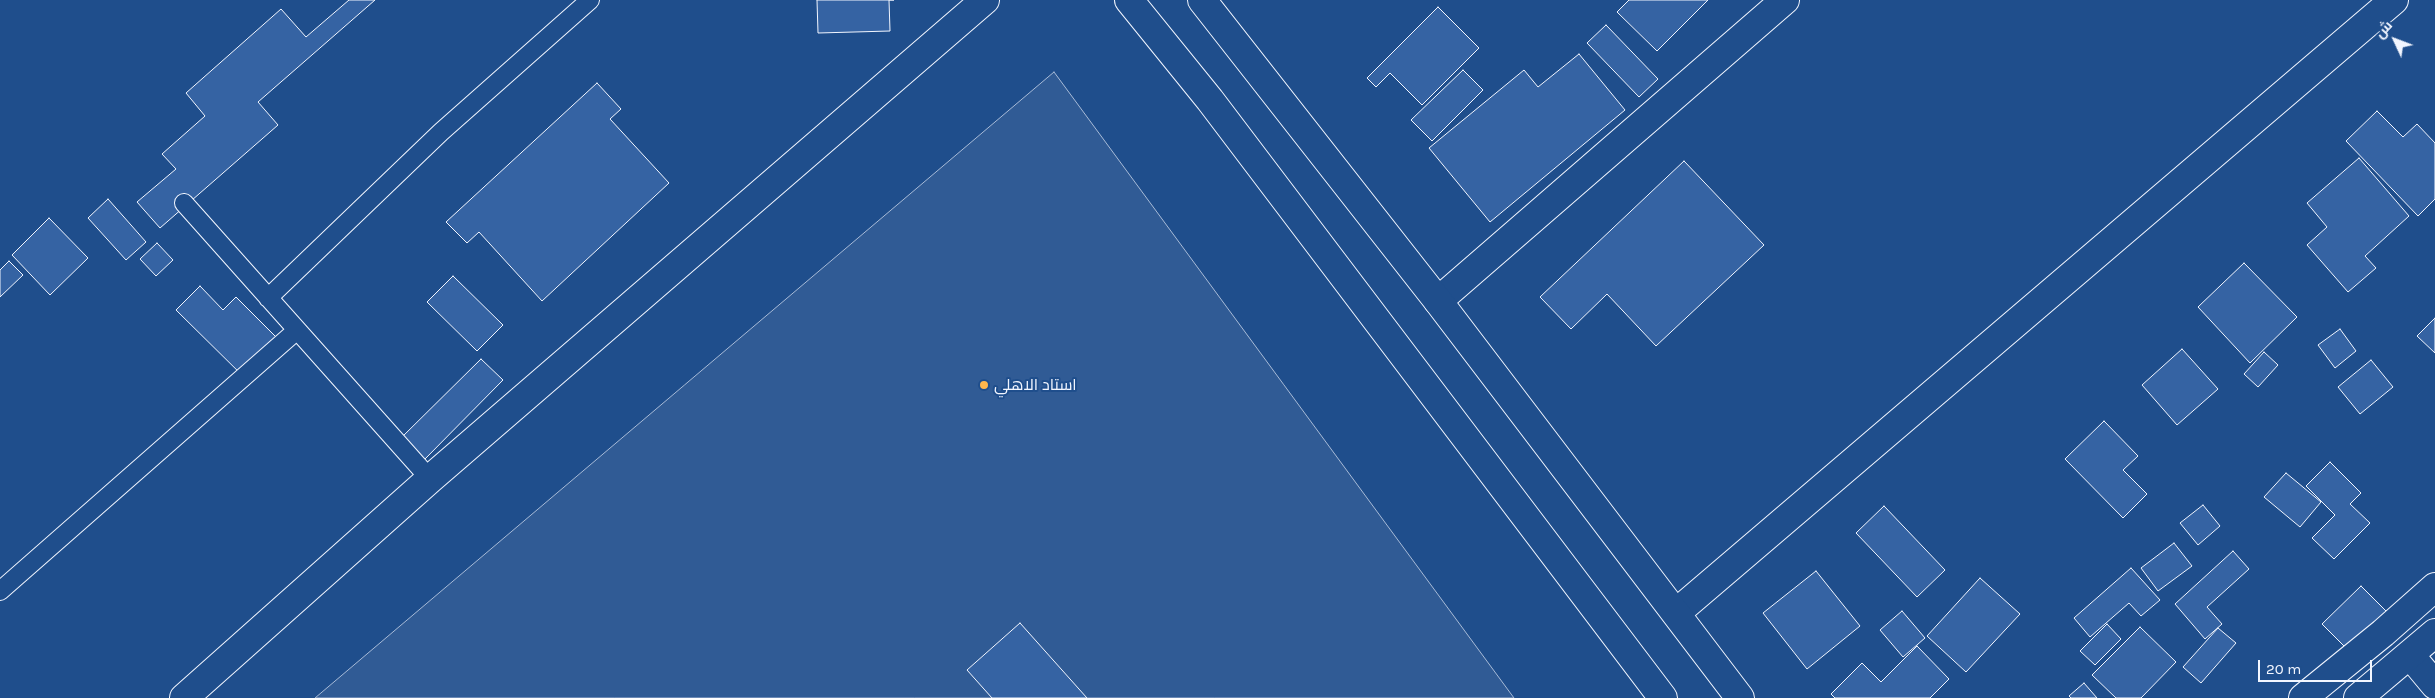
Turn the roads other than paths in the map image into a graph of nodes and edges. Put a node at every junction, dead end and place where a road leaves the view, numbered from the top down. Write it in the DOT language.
graph roads {
  1 [pos="590,0"];
  2 [pos="985,0"];
  3 [pos="1130,0"];
  4 [pos="1202,0"];
  5 [pos="1785,0"];
  6 [pos="2394,0"];
  7 [pos="184,203"];
  8 [pos="268,298"];
  9 [pos="1438,301"];
  10 [pos="296,331"];
  11 [pos="430,478"];
  12 [pos="2435,587"];
  13 [pos="0,591"];
  14 [pos="1676,613"];
  15 [pos="2435,633"];
  16 [pos="2410,655"];
  17 [pos="2435,685"];
  18 [pos="184,698"];
  19 [pos="1663,698"];
  20 [pos="1740,698"];
  21 [pos="2303,698"];
  22 [pos="2358,698"];
  1 -- 8 [label="lane"];
  2 -- 11 [label="street"];
  3 -- 19 [label="street"];
  4 -- 9 [label="street"];
  5 -- 9 [label="street"];
  6 -- 14 [label="street"];
  7 -- 8 [label="lane"];
  8 -- 10 [label="lane"];
  9 -- 14 [label="street"];
  10 -- 11 [label="lane"];
  10 -- 13 [label="lane"];
  11 -- 18 [label="street"];
  12 -- 21 [label="street"];
  14 -- 20 [label="street"];
  15 -- 16 [label="street"];
  16 -- 17 [label="street"];
  16 -- 22 [label="street"];
}
